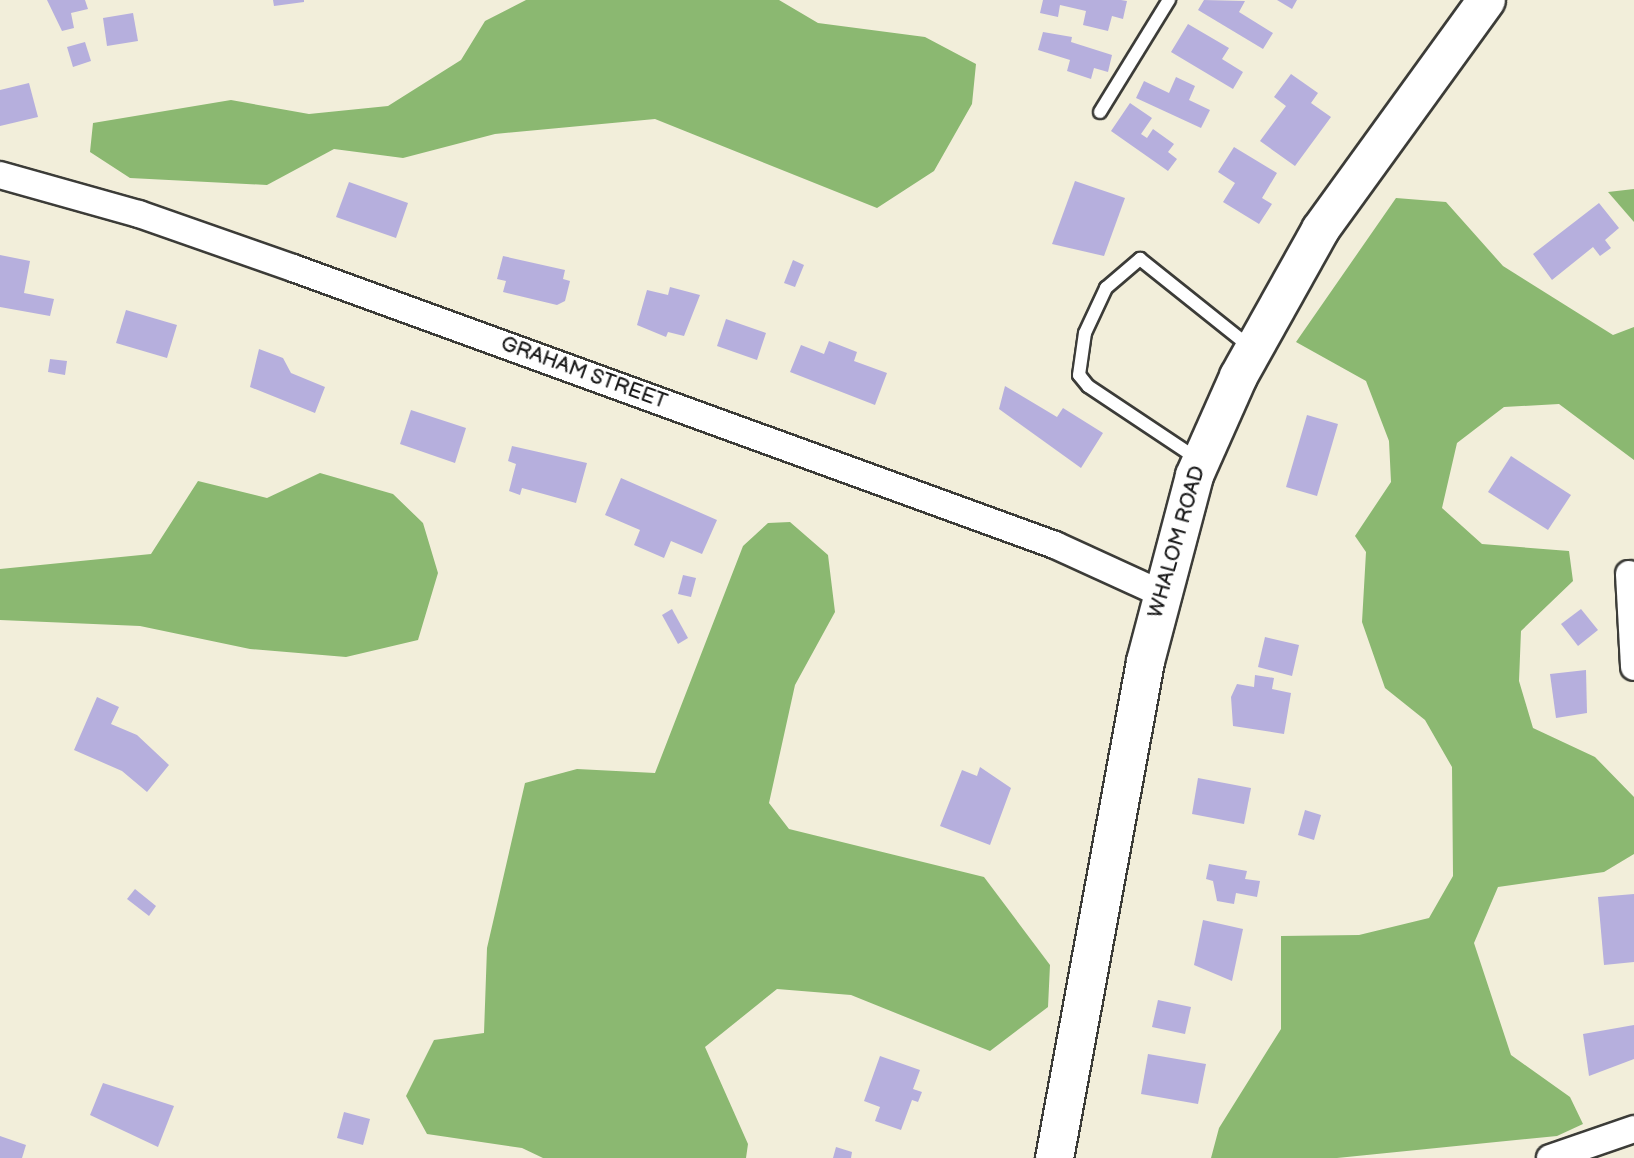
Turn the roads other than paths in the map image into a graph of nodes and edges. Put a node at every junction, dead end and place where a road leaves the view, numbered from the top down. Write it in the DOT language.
graph roads {
  1 [pos="1169,0"];
  2 [pos="1486,0"];
  3 [pos="1100,112"];
  4 [pos="0,175"];
  5 [pos="1252,349"];
  6 [pos="1199,460"];
  7 [pos="1629,574"];
  8 [pos="1160,593"];
  9 [pos="1634,667"];
  10 [pos="1634,1129"];
  11 [pos="1054,1158"];
  12 [pos="1550,1158"];
  1 -- 3 [label="lane"];
  2 -- 5 [label="main road, WHALOM ROAD"];
  4 -- 8 [label="street, GRAHAM STREET"];
  5 -- 6 [label="main road, WHALOM ROAD"];
  5 -- 6 [label="lane"];
  6 -- 8 [label="main road, WHALOM ROAD"];
  7 -- 9 [label="street"];
  8 -- 11 [label="main road, WHALOM ROAD"];
  10 -- 12 [label="street"];
}
